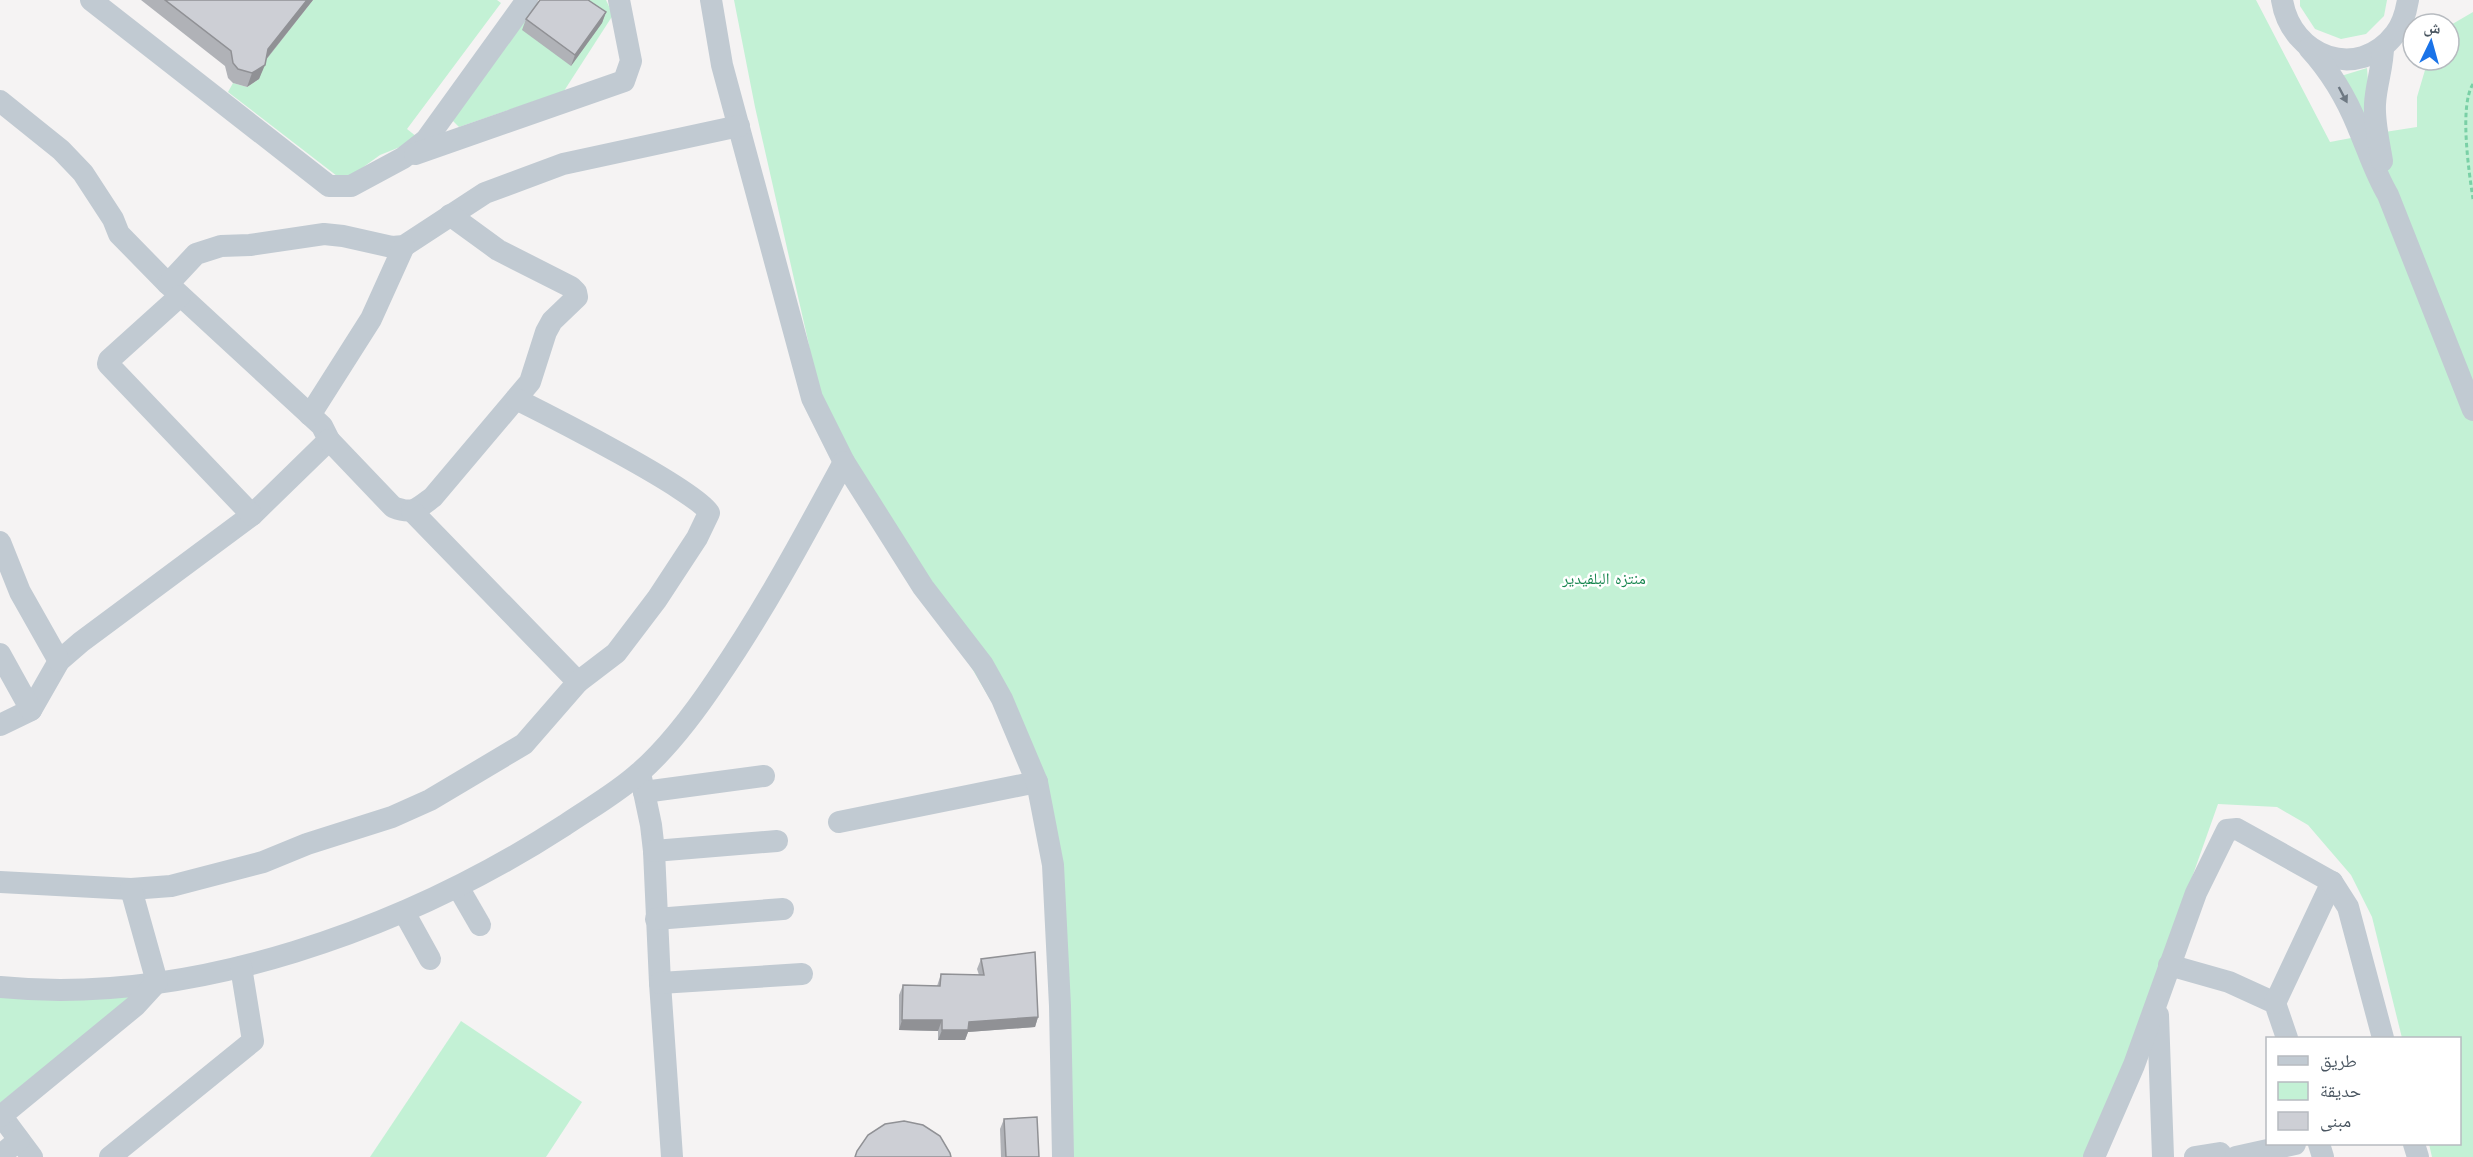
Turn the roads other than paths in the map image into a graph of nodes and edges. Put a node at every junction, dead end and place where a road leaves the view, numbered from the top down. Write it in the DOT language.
graph roads {
  1 [pos="91,0"];
  2 [pos="115,0"];
  3 [pos="527,0"];
  4 [pos="619,0"];
  5 [pos="711,0"];
  6 [pos="2282,0"];
  7 [pos="2408,0"];
  8 [pos="144,42"];
  9 [pos="2383,47"];
  10 [pos="2309,48"];
  11 [pos="0,100"];
  12 [pos="739,126"];
  13 [pos="404,158"];
  14 [pos="2388,195"];
  15 [pos="450,215"];
  16 [pos="404,246"];
  17 [pos="174,290"];
  18 [pos="516,399"];
  19 [pos="2473,410"];
  20 [pos="310,415"];
  21 [pos="329,440"];
  22 [pos="844,462"];
  23 [pos="412,511"];
  24 [pos="252,515"];
  25 [pos="0,542"];
  26 [pos="0,654"];
  27 [pos="59,661"];
  28 [pos="578,682"];
  29 [pos="31,710"];
  30 [pos="0,725"];
  31 [pos="764,776"];
  32 [pos="642,782"];
  33 [pos="1037,783"];
  34 [pos="839,822"];
  35 [pos="777,841"];
  36 [pos="654,851"];
  37 [pos="0,882"];
  38 [pos="2332,882"];
  39 [pos="458,887"];
  40 [pos="131,889"];
  41 [pos="783,909"];
  42 [pos="404,912"];
  43 [pos="656,919"];
  44 [pos="480,925"];
  45 [pos="430,959"];
  46 [pos="2169,965"];
  47 [pos="241,967"];
  48 [pos="802,974"];
  49 [pos="157,982"];
  50 [pos="660,983"];
  51 [pos="0,987"];
  52 [pos="2157,1001"];
  53 [pos="2275,1003"];
  54 [pos="2287,1037"];
  55 [pos="2383,1037"];
  56 [pos="1,1115"];
  57 [pos="2287,1145"];
  58 [pos="25,1148"];
  59 [pos="0,1156"];
  60 [pos="110,1157"];
  61 [pos="672,1157"];
  62 [pos="1063,1157"];
  63 [pos="2094,1157"];
  64 [pos="2163,1157"];
  65 [pos="2195,1157"];
  66 [pos="2221,1157"];
  67 [pos="2236,1157"];
  1 -- 8 [label="street"];
  2 -- 8 [label="street"];
  3 -- 13 [label="street"];
  4 -- 13 [label="street"];
  5 -- 12 [label="street"];
  6 -- 10 [label="street"];
  7 -- 9 [label="street"];
  8 -- 13 [label="street"];
  9 -- 10 [label="street"];
  9 -- 14 [label="street"];
  10 -- 14 [label="street, one-way"];
  11 -- 17 [label="street"];
  12 -- 15 [label="street"];
  12 -- 22 [label="street"];
  14 -- 19 [label="street"];
  15 -- 16 [label="street"];
  15 -- 18 [label="street"];
  16 -- 17 [label="street"];
  16 -- 20 [label="street"];
  17 -- 20 [label="street"];
  17 -- 24 [label="street"];
  18 -- 23 [label="street"];
  18 -- 28 [label="street"];
  20 -- 21 [label="street"];
  21 -- 23 [label="street"];
  21 -- 24 [label="street"];
  22 -- 32 [label="street"];
  22 -- 33 [label="street"];
  23 -- 28 [label="street"];
  24 -- 27 [label="street"];
  25 -- 27 [label="street"];
  26 -- 29 [label="street"];
  27 -- 29 [label="street"];
  28 -- 40 [label="street"];
  29 -- 30 [label="street"];
  31 -- 32 [label="street"];
  32 -- 36 [label="street"];
  32 -- 39 [label="street"];
  33 -- 34 [label="street"];
  33 -- 62 [label="street"];
  35 -- 36 [label="street"];
  36 -- 43 [label="street"];
  37 -- 40 [label="street"];
  38 -- 46 [label="street"];
  38 -- 53 [label="street"];
  38 -- 55 [label="street"];
  39 -- 42 [label="street"];
  39 -- 44 [label="street"];
  40 -- 49 [label="street"];
  41 -- 43 [label="street"];
  42 -- 45 [label="street"];
  42 -- 47 [label="street"];
  43 -- 50 [label="street"];
  46 -- 52 [label="street"];
  46 -- 53 [label="street"];
  47 -- 49 [label="street"];
  47 -- 60 [label="street"];
  48 -- 50 [label="street"];
  49 -- 51 [label="street"];
  49 -- 56 [label="street"];
  50 -- 61 [label="street"];
  52 -- 63 [label="street"];
  52 -- 64 [label="street"];
  53 -- 54 [label="street"];
  56 -- 58 [label="street"];
  57 -- 67 [label="street"];
  58 -- 59 [label="street"];
  65 -- 66 [label="street"];
}
